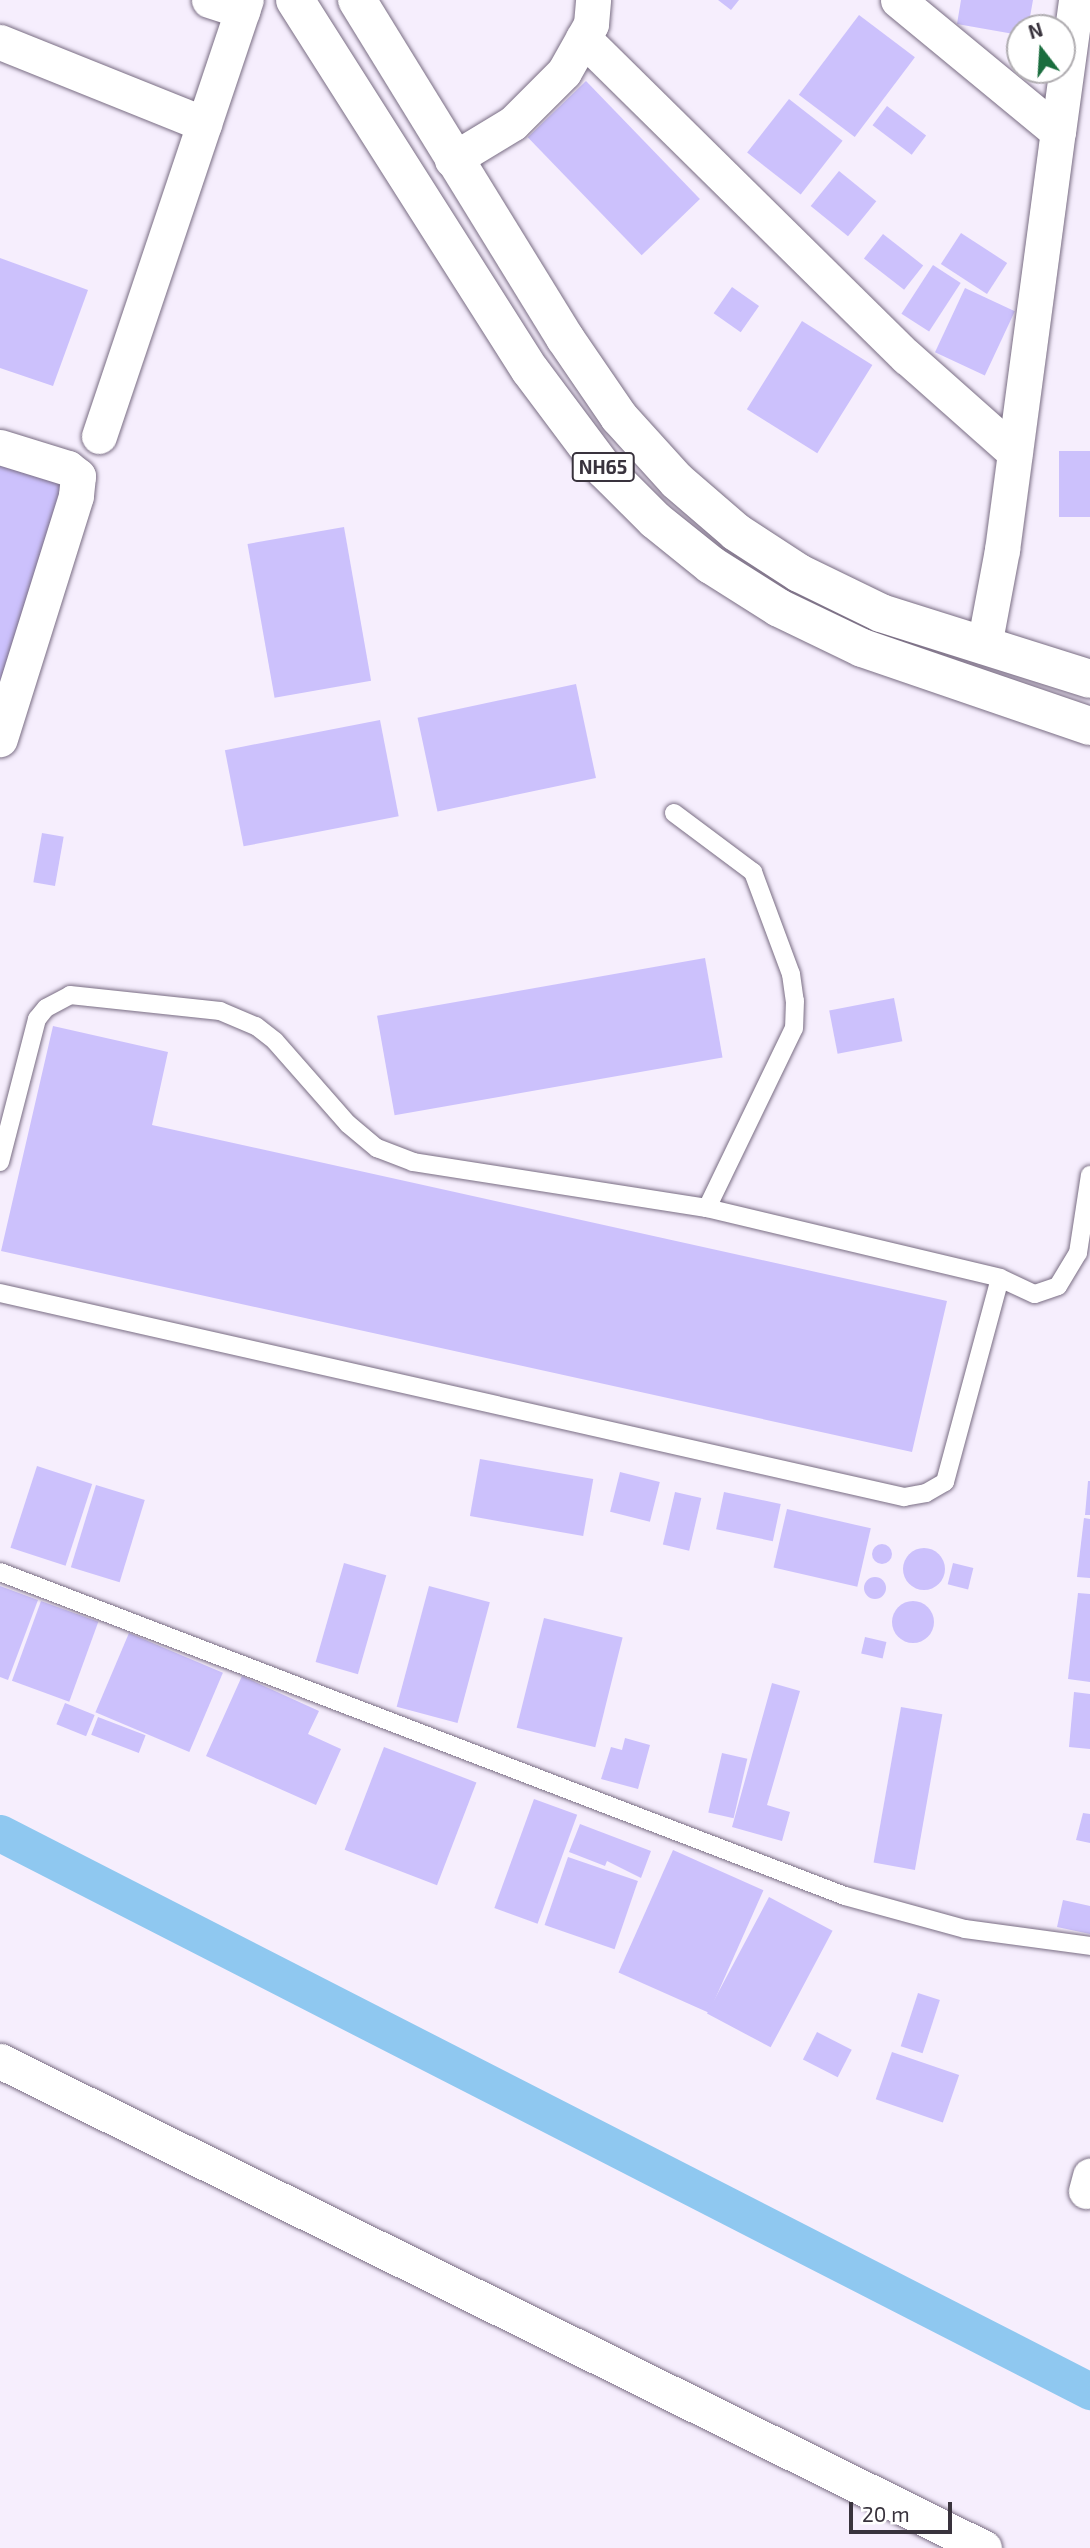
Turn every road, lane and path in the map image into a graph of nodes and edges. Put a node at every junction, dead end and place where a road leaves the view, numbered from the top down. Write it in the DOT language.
graph roads {
  1 [pos="209,0"];
  2 [pos="295,0"];
  3 [pos="356,0"];
  4 [pos="593,0"];
  5 [pos="898,0"];
  6 [pos="1076,0"];
  7 [pos="244,5"];
  8 [pos="583,38"];
  9 [pos="0,42"];
  10 [pos="204,124"];
  11 [pos="1058,132"];
  12 [pos="452,160"];
  13 [pos="99,436"];
  14 [pos="0,447"];
  15 [pos="1015,453"];
  16 [pos="984,646"];
  17 [pos="1090,679"];
  18 [pos="1090,726"];
  19 [pos="0,739"];
  20 [pos="674,813"];
  21 [pos="0,1162"];
  22 [pos="1090,1175"];
  23 [pos="707,1208"];
  24 [pos="1000,1279"];
  25 [pos="0,1293"];
  26 [pos="0,1572"];
  27 [pos="1090,1946"];
  28 [pos="0,2060"];
  29 [pos="984,2548"];
  1 -- 7 [label="street"];
  2 -- 18 [label="highway, NH65"];
  3 -- 12 [label="highway, NH65"];
  4 -- 8 [label="street"];
  5 -- 11 [label="street"];
  6 -- 11 [label="street"];
  7 -- 10 [label="street"];
  8 -- 12 [label="street"];
  8 -- 15 [label="street"];
  9 -- 10 [label="street"];
  10 -- 13 [label="street"];
  11 -- 15 [label="street"];
  12 -- 16 [label="highway, NH65"];
  14 -- 19 [label="street"];
  15 -- 16 [label="street"];
  16 -- 17 [label="highway, NH65"];
  20 -- 23 [label="lane"];
  21 -- 23 [label="lane"];
  22 -- 24 [label="lane"];
  23 -- 24 [label="lane"];
  24 -- 25 [label="lane"];
  26 -- 27 [label="lane"];
  28 -- 29 [label="street"];
}
